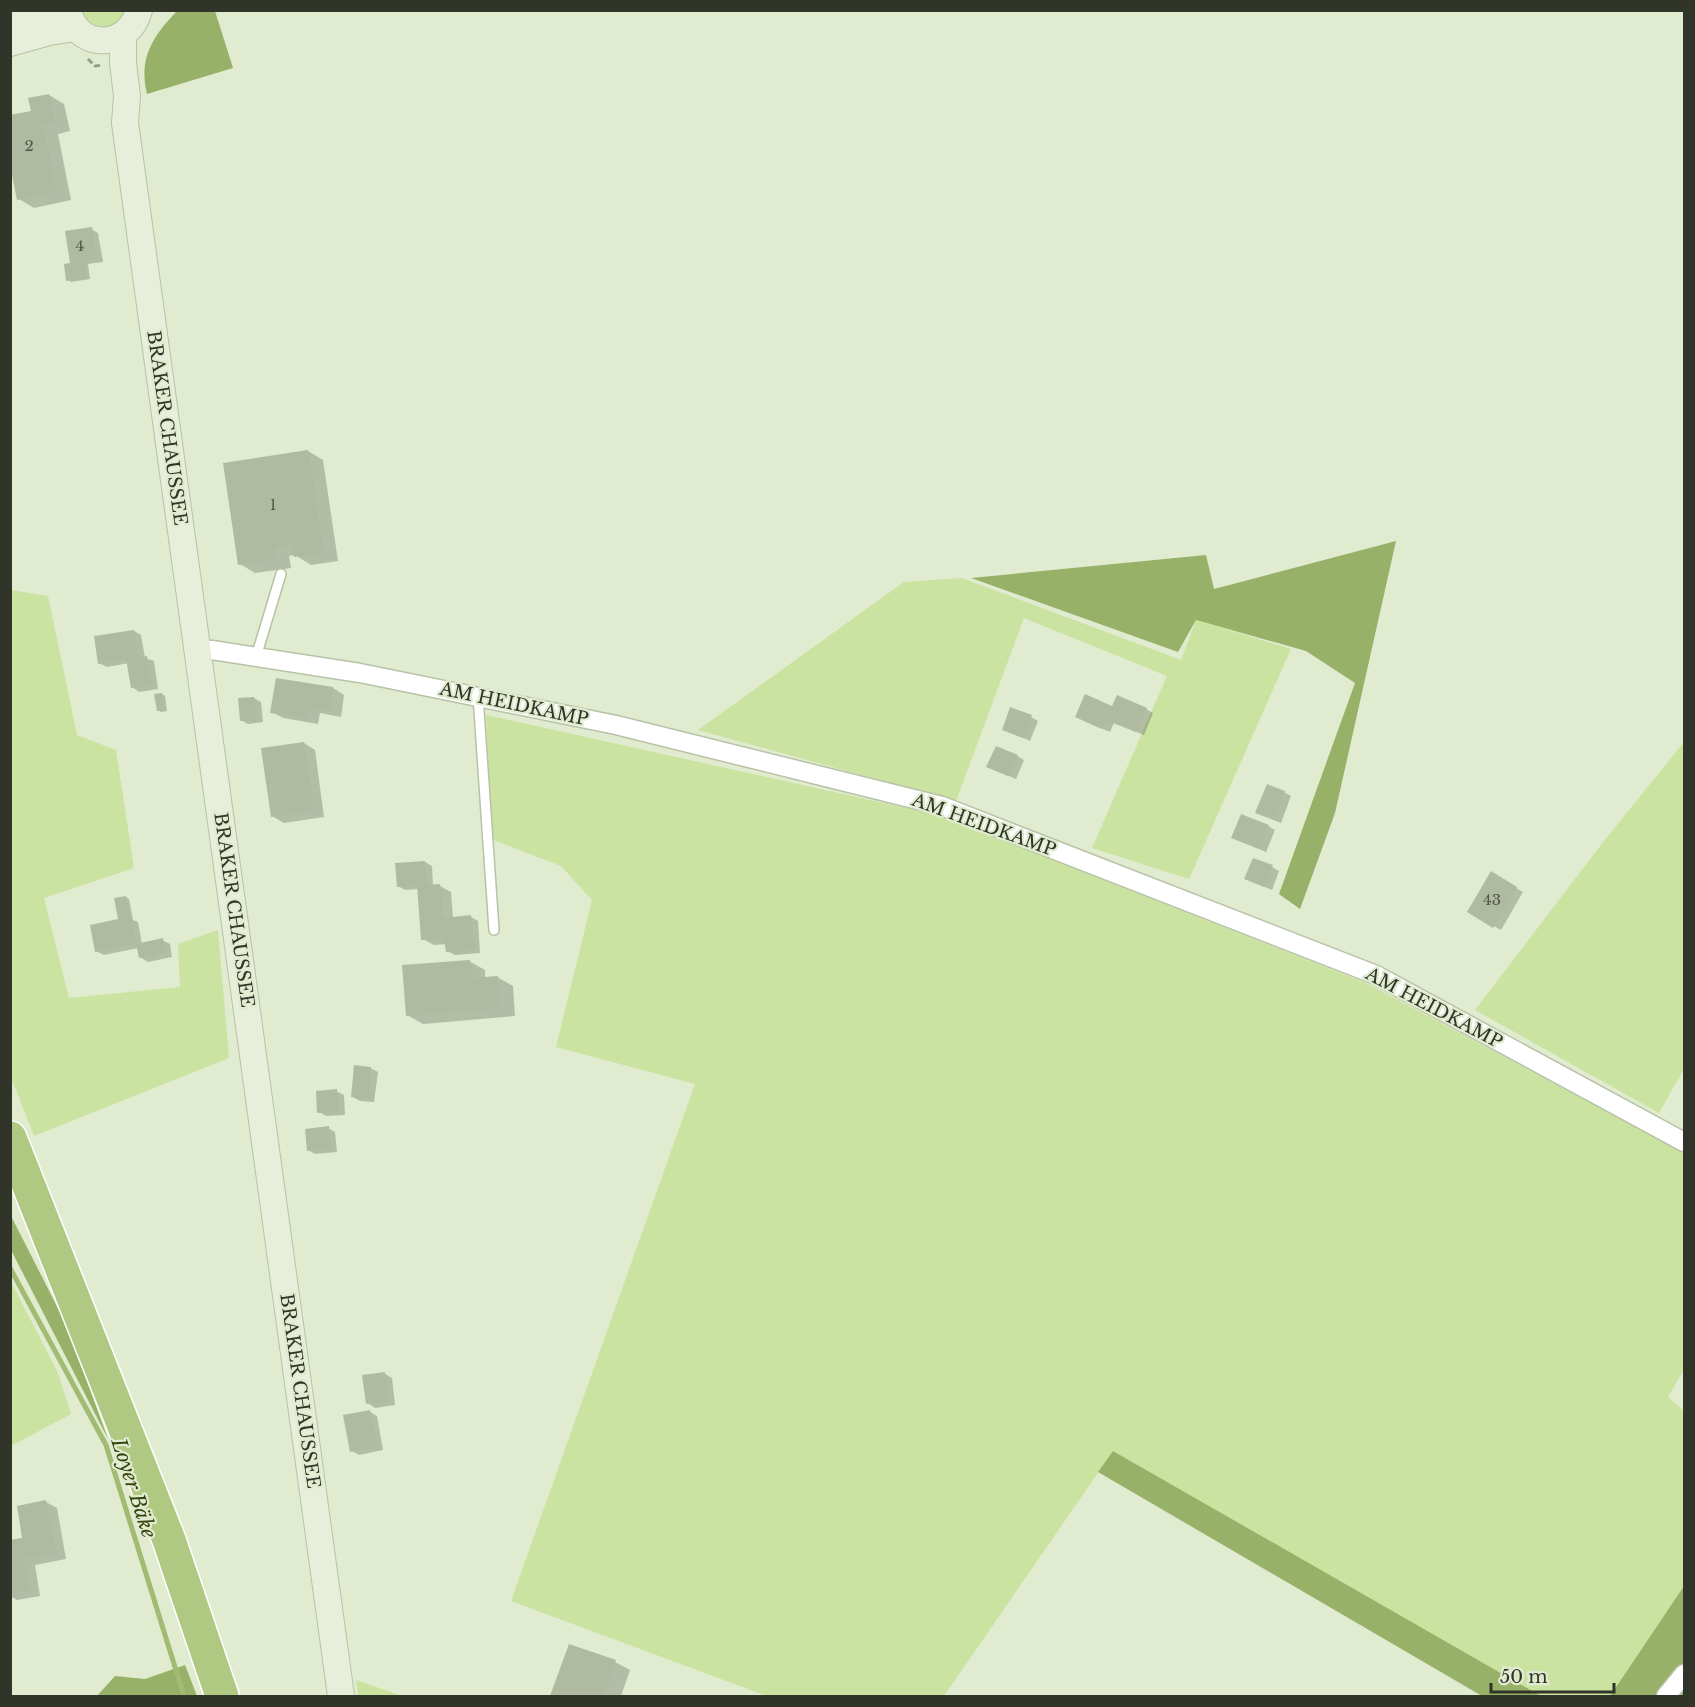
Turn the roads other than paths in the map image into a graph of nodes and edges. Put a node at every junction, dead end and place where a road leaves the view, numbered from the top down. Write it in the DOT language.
graph roads {
  1 [pos="49,10"];
  2 [pos="139,10"];
  3 [pos="10,24"];
  4 [pos="80,26"];
  5 [pos="123,35"];
  6 [pos="10,43"];
  7 [pos="125,123"];
  8 [pos="281,574"];
  9 [pos="198,652"];
  10 [pos="256,657"];
  11 [pos="478,696"];
  12 [pos="494,930"];
  13 [pos="10,1138"];
  14 [pos="1684,1142"];
  15 [pos="10,1162"];
  16 [pos="51,1236"];
  17 [pos="1684,1674"];
  18 [pos="222,1696"];
  19 [pos="341,1696"];
  20 [pos="1666,1696"];
  1 -- 3 [label="street"];
  2 -- 5 [label="street"];
  4 -- 5 [label="street"];
  4 -- 6 [label="street"];
  4 -- 7 [label="street, BRAKER CHAUSSEE"];
  5 -- 7 [label="street, BRAKER CHAUSSEE"];
  7 -- 9 [label="street, BRAKER CHAUSSEE"];
  8 -- 10 [label="lane"];
  9 -- 10 [label="street, AM HEIDKAMP"];
  9 -- 19 [label="street, BRAKER CHAUSSEE"];
  10 -- 11 [label="street, AM HEIDKAMP"];
  11 -- 12 [label="lane"];
  11 -- 14 [label="street, AM HEIDKAMP"];
  13 -- 16 [label="highway"];
  15 -- 16 [label="highway"];
  16 -- 18 [label="highway"];
  17 -- 20 [label="street"];
}
